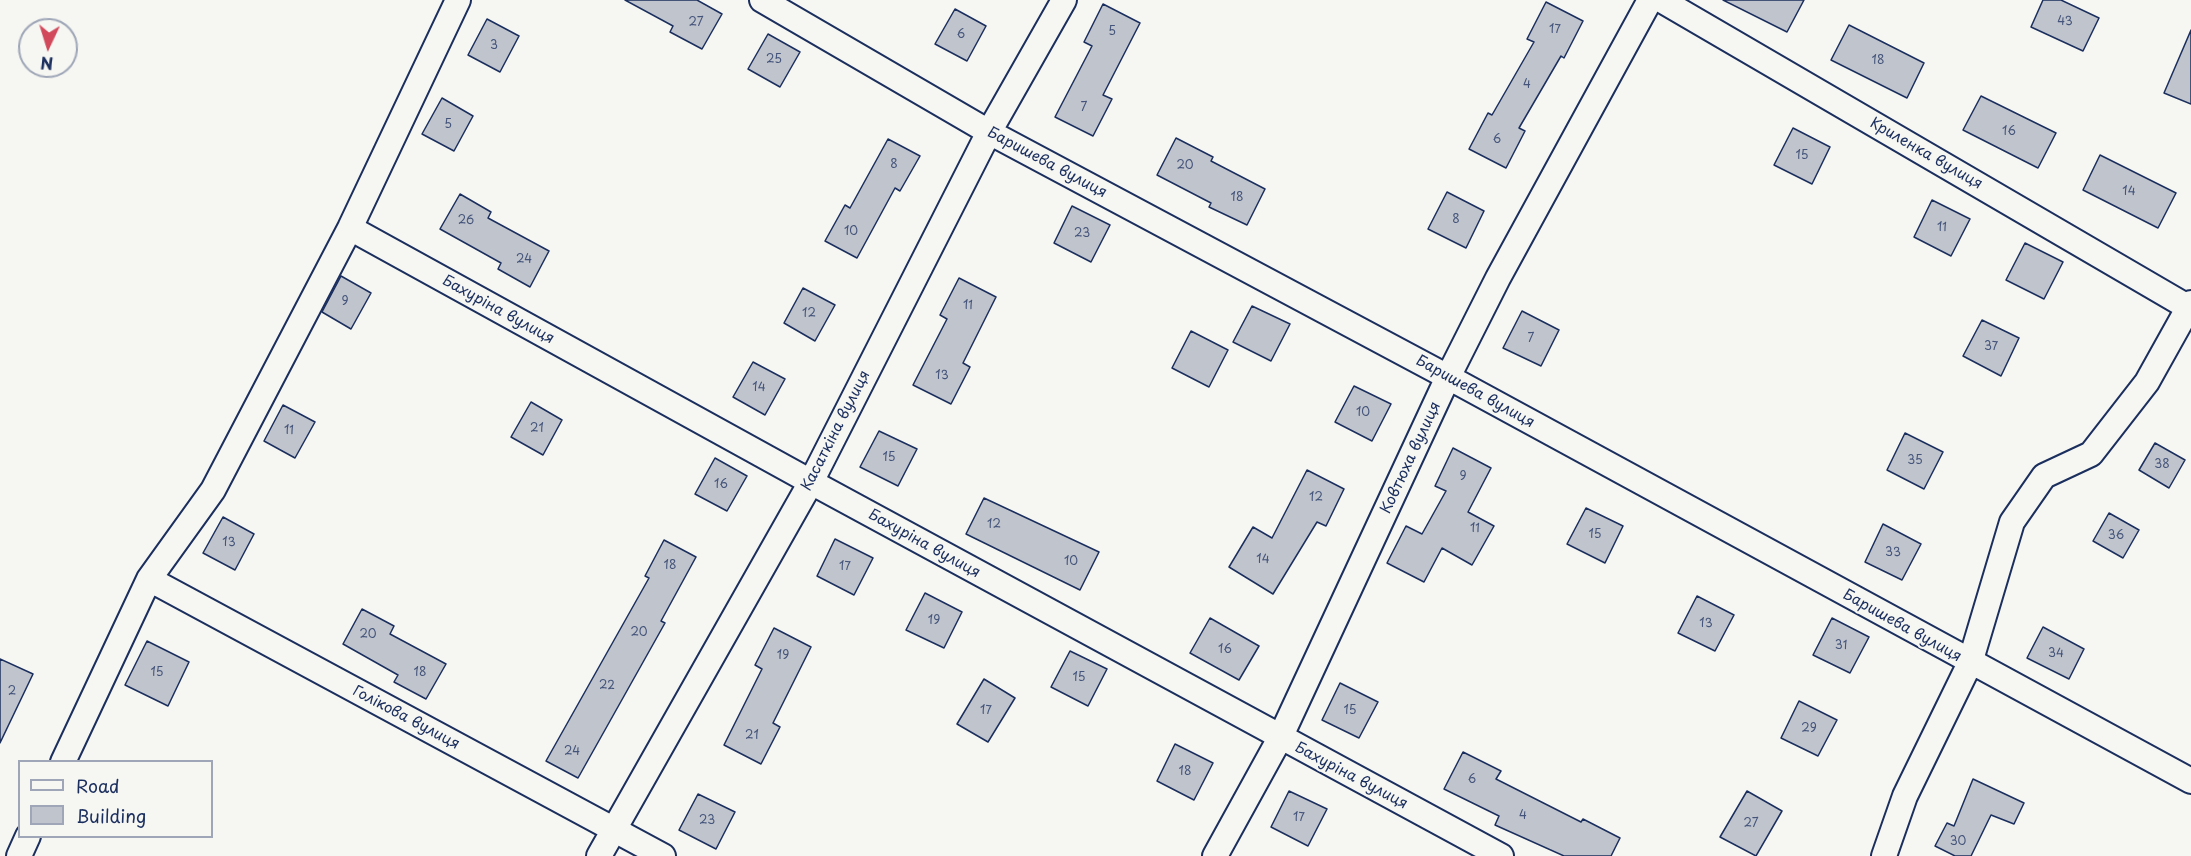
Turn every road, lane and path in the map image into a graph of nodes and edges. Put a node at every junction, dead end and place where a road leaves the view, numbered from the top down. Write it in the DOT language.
graph roads {
  1 [pos="458,0"];
  2 [pos="762,0"];
  3 [pos="1064,0"];
  4 [pos="1650,0"];
  5 [pos="1661,0"];
  6 [pos="989,132"];
  7 [pos="350,228"];
  8 [pos="2190,306"];
  9 [pos="1448,377"];
  10 [pos="811,482"];
  11 [pos="149,579"];
  12 [pos="1970,663"];
  13 [pos="1280,738"];
  14 [pos="64,760"];
  15 [pos="2191,781"];
  16 [pos="612,829"];
  17 [pos="28,838"];
  18 [pos="19,856"];
  19 [pos="599,856"];
  20 [pos="663,856"];
  21 [pos="1215,856"];
  22 [pos="1501,856"];
  23 [pos="1884,856"];
  1 -- 7 [label="street"];
  2 -- 6 [label="street, Баришева вулиця"];
  3 -- 6 [label="street, Касаткіна вулиця"];
  4 -- 9 [label="street, Ковтюха вулиця"];
  5 -- 8 [label="street, Криленка вулиця"];
  6 -- 9 [label="street, Баришева вулиця"];
  6 -- 10 [label="street, Касаткіна вулиця"];
  7 -- 10 [label="street, Бахуріна вулиця"];
  7 -- 11 [label="street"];
  8 -- 12 [label="street"];
  9 -- 12 [label="street, Баришева вулиця"];
  9 -- 13 [label="street, Ковтюха вулиця"];
  10 -- 13 [label="street, Бахуріна вулиця"];
  10 -- 16 [label="street, Касаткіна вулиця"];
  11 -- 14 [label="street"];
  11 -- 16 [label="street, Голікова вулиця"];
  12 -- 15 [label="street, Баришева вулиця"];
  12 -- 23 [label="street"];
  13 -- 21 [label="street, Ковтюха вулиця"];
  13 -- 22 [label="street, Бахуріна вулиця"];
  16 -- 19 [label="street, Касаткіна вулиця"];
  16 -- 20 [label="street, Голікова вулиця"];
  17 -- 18 [label="street"];
}
